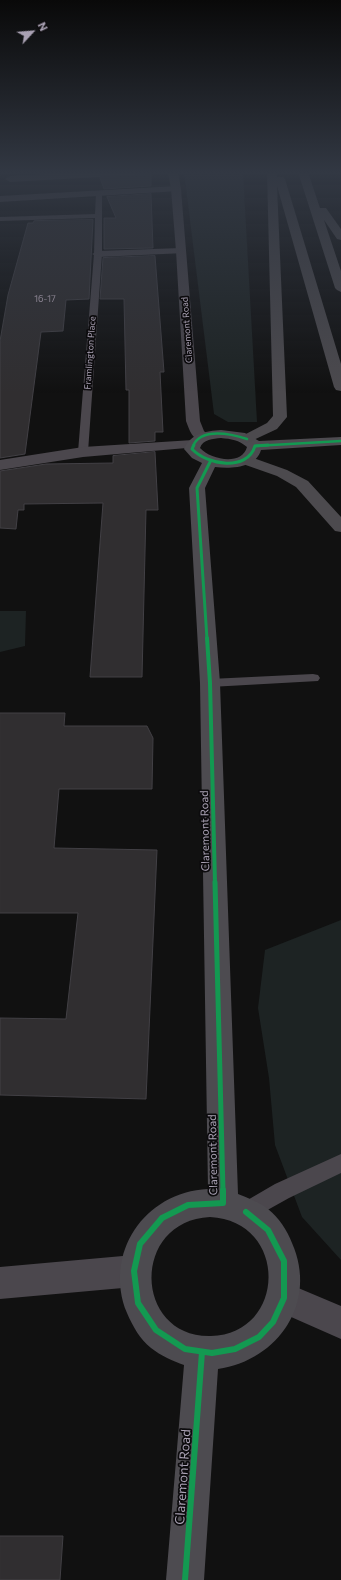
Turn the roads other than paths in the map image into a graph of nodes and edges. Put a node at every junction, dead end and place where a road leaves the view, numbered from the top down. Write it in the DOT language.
graph roads {
  1 [pos="98,246"];
  2 [pos="181,246"];
  3 [pos="274,246"];
  4 [pos="300,246"];
  5 [pos="327,246"];
  6 [pos="181,251"];
  7 [pos="98,254"];
  8 [pos="341,288"];
  9 [pos="341,387"];
  10 [pos="198,441"];
  11 [pos="341,441"];
  12 [pos="251,443"];
  13 [pos="83,452"];
  14 [pos="244,460"];
  15 [pos="210,462"];
  16 [pos="0,464"];
  17 [pos="341,527"];
  18 [pos="313,678"];
  19 [pos="210,683"];
  20 [pos="341,1163"];
  21 [pos="235,1208"];
  22 [pos="134,1271"];
  23 [pos="0,1283"];
  24 [pos="284,1298"];
  25 [pos="341,1323"];
  26 [pos="202,1352"];
  27 [pos="185,1580"];
  1 -- 7 [label="lane, Framlington Place"];
  2 -- 6 [label="street, Claremont Road"];
  3 -- 12 [label="highway"];
  4 -- 9 [label="highway"];
  5 -- 8 [label="highway"];
  6 -- 7 [label="street"];
  6 -- 10 [label="street, Claremont Road"];
  7 -- 13 [label="lane, Framlington Place"];
  10 -- 12 [label="main road"];
  10 -- 13 [label="street"];
  10 -- 15 [label="main road"];
  11 -- 12 [label="main road"];
  12 -- 14 [label="main road"];
  13 -- 16 [label="street"];
  14 -- 15 [label="main road"];
  14 -- 17 [label="highway"];
  15 -- 19 [label="main road, Claremont Road"];
  18 -- 19 [label="lane"];
  19 -- 21 [label="main road, Claremont Road"];
  20 -- 21 [label="lane"];
  21 -- 22 [label="main road"];
  21 -- 24 [label="main road"];
  22 -- 23 [label="street"];
  22 -- 26 [label="main road"];
  24 -- 25 [label="street"];
  24 -- 26 [label="main road"];
  26 -- 27 [label="main road, Claremont Road"];
}
